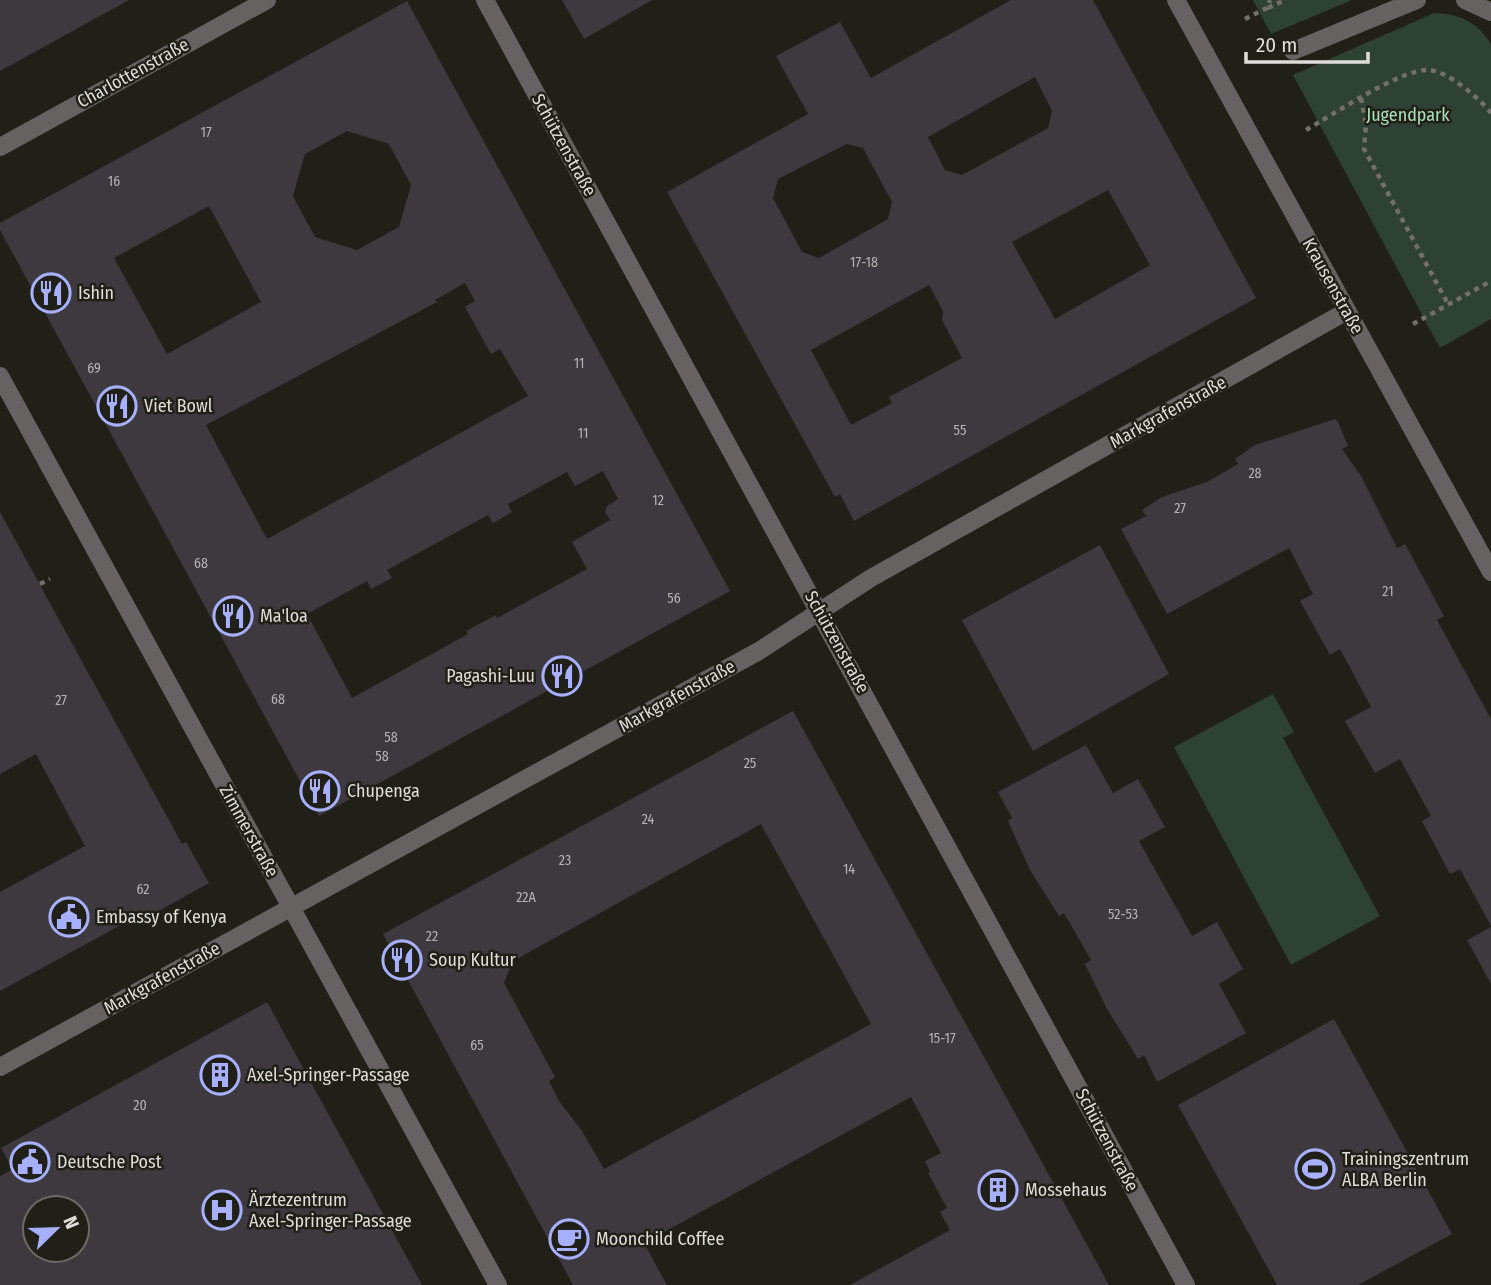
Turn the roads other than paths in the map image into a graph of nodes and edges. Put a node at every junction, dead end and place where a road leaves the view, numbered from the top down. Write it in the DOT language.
graph roads {
  1 [pos="267,0"];
  2 [pos="485,0"];
  3 [pos="1176,0"];
  4 [pos="1417,0"];
  5 [pos="1465,0"];
  6 [pos="1491,12"];
  7 [pos="1293,51"];
  8 [pos="0,147"];
  9 [pos="1347,311"];
  10 [pos="0,376"];
  11 [pos="1491,572"];
  12 [pos="820,611"];
  13 [pos="291,908"];
  14 [pos="0,1067"];
  15 [pos="498,1285"];
  16 [pos="1186,1285"];
  1 -- 8 [label="street, Charlottenstraße"];
  2 -- 12 [label="street, Schützenstraße"];
  3 -- 9 [label="street, Krausenstraße"];
  4 -- 7 [label="street"];
  5 -- 6 [label="street"];
  9 -- 11 [label="street, Krausenstraße"];
  9 -- 12 [label="street, Markgrafenstraße"];
  10 -- 13 [label="street, Zimmerstraße"];
  12 -- 13 [label="street, Markgrafenstraße"];
  12 -- 16 [label="street, Schützenstraße"];
  13 -- 14 [label="street, Markgrafenstraße"];
  13 -- 15 [label="street, Zimmerstraße"];
}
